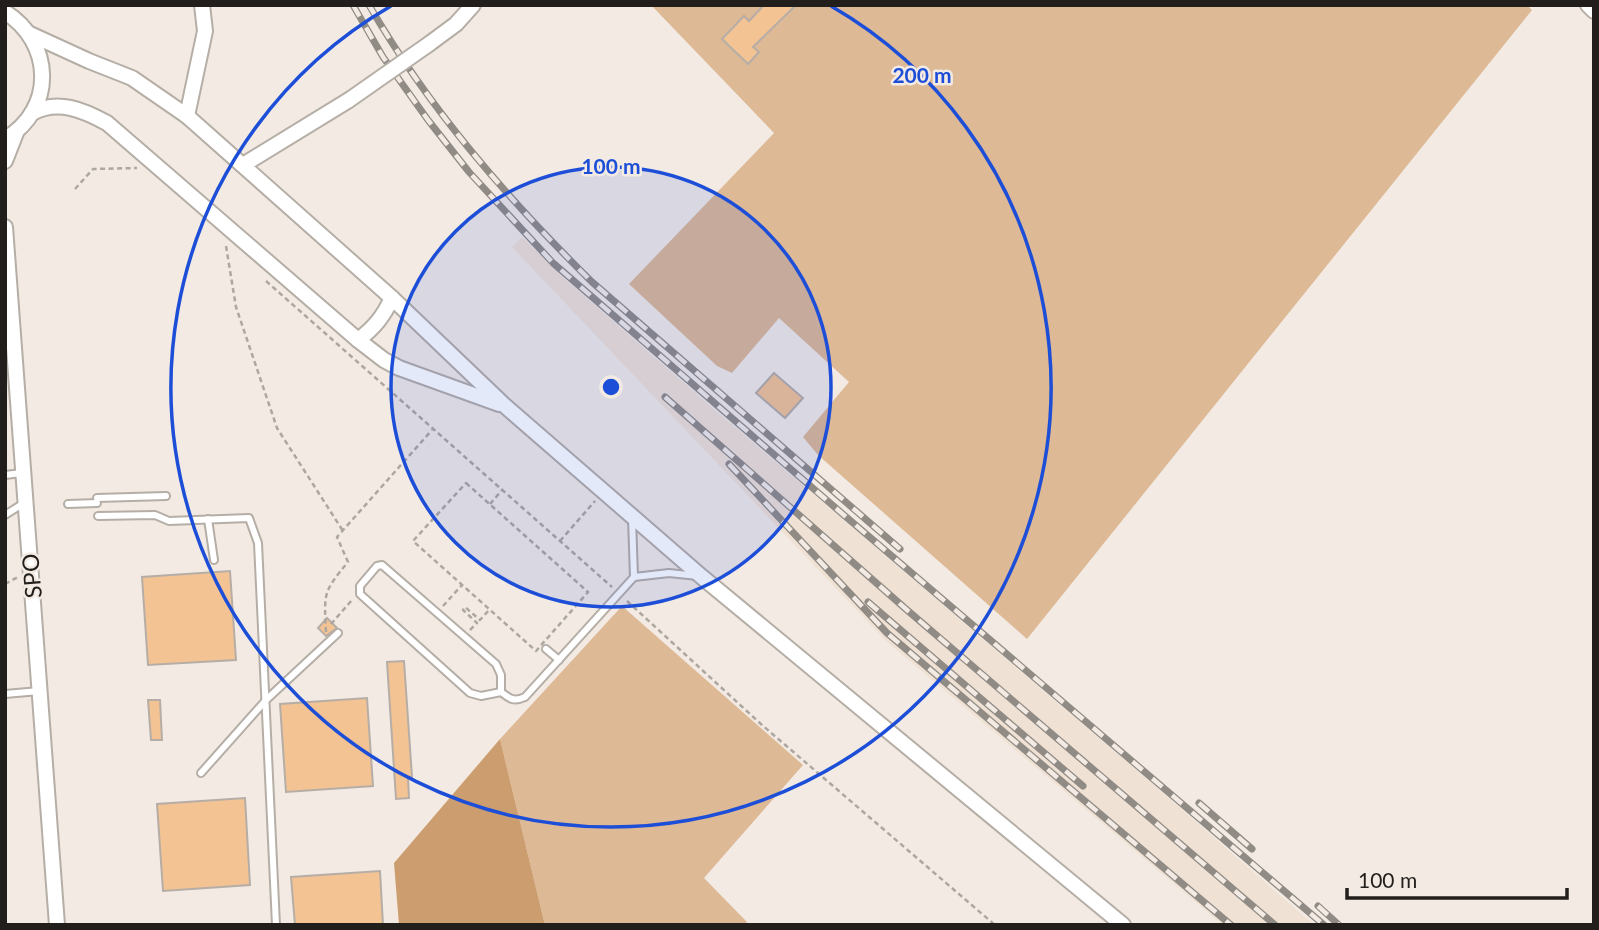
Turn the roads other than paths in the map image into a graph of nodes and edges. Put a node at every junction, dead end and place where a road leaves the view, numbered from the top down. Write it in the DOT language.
graph roads {
  1 [pos="202,5"];
  2 [pos="473,5"];
  3 [pos="1588,5"];
  4 [pos="1594,11"];
  5 [pos="5,12"];
  6 [pos="30,34"];
  7 [pos="32,113"];
  8 [pos="187,116"];
  9 [pos="10,136"];
  10 [pos="5,161"];
  11 [pos="243,165"];
  12 [pos="5,227"];
  13 [pos="392,298"];
  14 [pos="358,340"];
  15 [pos="504,405"];
  16 [pos="22,473"];
  17 [pos="5,475"];
  18 [pos="166,496"];
  19 [pos="25,502"];
  20 [pos="68,505"];
  21 [pos="5,515"];
  22 [pos="98,516"];
  23 [pos="632,516"];
  24 [pos="208,519"];
  25 [pos="214,560"];
  26 [pos="634,577"];
  27 [pos="702,577"];
  28 [pos="338,633"];
  29 [pos="546,649"];
  30 [pos="559,660"];
  31 [pos="41,691"];
  32 [pos="501,692"];
  33 [pos="5,694"];
  34 [pos="267,699"];
  35 [pos="201,773"];
  36 [pos="57,925"];
  37 [pos="276,925"];
  38 [pos="1123,925"];
  1 -- 8 [label="street"];
  2 -- 11 [label="street, bridge"];
  3 -- 4 [label="street"];
  5 -- 6 [label="street"];
  6 -- 7 [label="street"];
  6 -- 8 [label="street"];
  7 -- 9 [label="street"];
  7 -- 14 [label="street"];
  8 -- 11 [label="street"];
  9 -- 10 [label="street"];
  11 -- 13 [label="street"];
  12 -- 16 [label="street, SPO"];
  13 -- 14 [label="street"];
  13 -- 15 [label="street"];
  14 -- 15 [label="street"];
  15 -- 23 [label="street"];
  16 -- 17 [label="lane"];
  16 -- 19 [label="street, SPO"];
  18 -- 20 [label="lane"];
  19 -- 21 [label="lane"];
  19 -- 31 [label="street, SPO"];
  22 -- 24 [label="lane"];
  23 -- 26 [label="lane"];
  23 -- 27 [label="street"];
  24 -- 25 [label="lane"];
  24 -- 34 [label="lane"];
  26 -- 27 [label="lane"];
  26 -- 30 [label="lane"];
  27 -- 38 [label="street"];
  28 -- 34 [label="lane"];
  29 -- 30 [label="lane"];
  30 -- 32 [label="lane"];
  31 -- 33 [label="lane"];
  31 -- 36 [label="street, SPO"];
  32 -- 32 [label="lane"];
  34 -- 35 [label="lane"];
  34 -- 37 [label="lane"];
}
